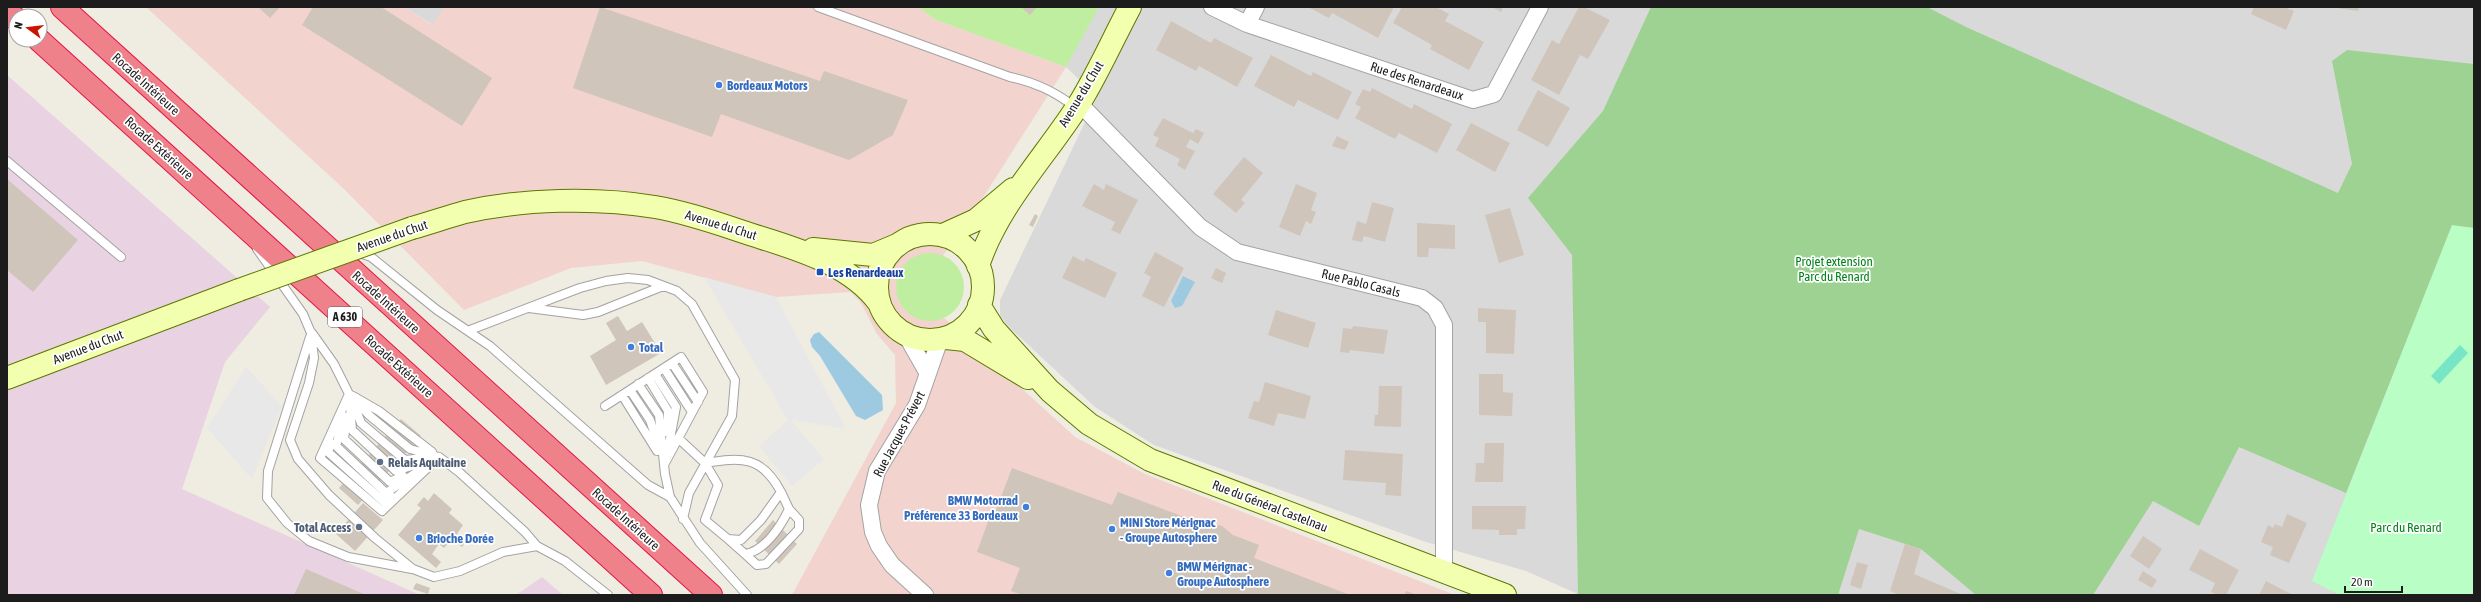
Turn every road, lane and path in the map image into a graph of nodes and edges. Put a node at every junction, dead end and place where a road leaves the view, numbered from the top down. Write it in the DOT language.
graph roads {
  1 [pos="62,7"];
  2 [pos="818,7"];
  3 [pos="1130,7"];
  4 [pos="1212,7"];
  5 [pos="1256,7"];
  6 [pos="1540,7"];
  7 [pos="1248,24"];
  8 [pos="48,48"];
  9 [pos="1077,106"];
  10 [pos="7,161"];
  11 [pos="1026,178"];
  12 [pos="228,210"];
  13 [pos="310,232"];
  14 [pos="943,236"];
  15 [pos="897,245"];
  16 [pos="792,247"];
  17 [pos="121,257"];
  18 [pos="978,266"];
  19 [pos="663,286"];
  20 [pos="879,303"];
  21 [pos="979,305"];
  22 [pos="528,308"];
  23 [pos="470,330"];
  24 [pos="311,333"];
  25 [pos="906,335"];
  26 [pos="943,338"];
  27 [pos="664,368"];
  28 [pos="927,372"];
  29 [pos="651,376"];
  30 [pos="7,378"];
  31 [pos="638,384"];
  32 [pos="630,390"];
  33 [pos="1050,391"];
  34 [pos="349,394"];
  35 [pos="622,395"];
  36 [pos="605,406"];
  37 [pos="692,412"];
  38 [pos="678,438"];
  39 [pos="438,457"];
  40 [pos="665,463"];
  41 [pos="705,463"];
  42 [pos="781,492"];
  43 [pos="670,497"];
  44 [pos="789,509"];
  45 [pos="683,518"];
  46 [pos="728,539"];
  47 [pos="537,546"];
  48 [pos="745,554"];
  49 [pos="413,569"];
  50 [pos="1444,571"];
  51 [pos="608,595"];
  52 [pos="651,595"];
  53 [pos="711,595"];
  54 [pos="747,595"];
  55 [pos="925,595"];
  56 [pos="1505,595"];
  1 -- 13 [label="highway, Rocade Intérieure"];
  2 -- 9 [label="lane"];
  3 -- 9 [label="street, Avenue du Chut"];
  4 -- 7 [label="street, Rue des Renardeaux"];
  5 -- 7 [label="street"];
  6 -- 7 [label="street, Rue des Renardeaux"];
  8 -- 12 [label="highway, Rocade Extérieure / A 630"];
  9 -- 11 [label="street, Avenue du Chut"];
  9 -- 50 [label="street, Rue Pablo Casals"];
  10 -- 17 [label="lane"];
  11 -- 14 [label="street, Avenue du Chut"];
  11 -- 18 [label="street, Avenue du Chut"];
  12 -- 24 [label="lane"];
  12 -- 52 [label="highway, Rocade Extérieure / A 630"];
  13 -- 23 [label="lane"];
  13 -- 53 [label="highway, Rocade Intérieure"];
  14 -- 15 [label="street"];
  14 -- 18 [label="street"];
  15 -- 16 [label="street, Avenue du Chut"];
  15 -- 20 [label="street"];
  16 -- 20 [label="street, Avenue du Chut"];
  16 -- 30 [label="street, Avenue du Chut, bridge"];
  18 -- 21 [label="street"];
  19 -- 22 [label="lane"];
  19 -- 22 [label="lane"];
  19 -- 41 [label="lane"];
  20 -- 25 [label="street"];
  21 -- 26 [label="street"];
  21 -- 33 [label="street, Rue du Général Castelnau"];
  22 -- 23 [label="lane"];
  23 -- 43 [label="lane"];
  24 -- 34 [label="lane"];
  24 -- 49 [label="lane"];
  24 -- 49 [label="lane"];
  25 -- 26 [label="street"];
  25 -- 28 [label="street"];
  26 -- 28 [label="street, Rue Jacques Prévert"];
  26 -- 33 [label="street, Rue du Général Castelnau"];
  27 -- 29 [label="lane"];
  27 -- 37 [label="lane"];
  27 -- 37 [label="lane"];
  28 -- 55 [label="street, Rue Jacques Prévert"];
  29 -- 31 [label="lane"];
  29 -- 40 [label="lane"];
  31 -- 32 [label="lane"];
  31 -- 40 [label="lane"];
  32 -- 35 [label="lane"];
  32 -- 40 [label="lane"];
  33 -- 50 [label="street, Rue du Général Castelnau"];
  34 -- 39 [label="lane"];
  34 -- 39 [label="lane"];
  34 -- 39 [label="lane"];
  34 -- 39 [label="lane"];
  34 -- 39 [label="lane"];
  35 -- 36 [label="lane"];
  35 -- 40 [label="lane"];
  37 -- 38 [label="lane"];
  38 -- 40 [label="lane"];
  38 -- 41 [label="lane"];
  39 -- 47 [label="lane"];
  40 -- 43 [label="lane"];
  41 -- 42 [label="lane"];
  41 -- 45 [label="lane"];
  41 -- 46 [label="lane"];
  42 -- 44 [label="lane"];
  42 -- 46 [label="lane"];
  43 -- 45 [label="lane"];
  44 -- 48 [label="lane"];
  44 -- 48 [label="lane"];
  45 -- 54 [label="lane"];
  46 -- 48 [label="lane"];
  47 -- 49 [label="lane"];
  47 -- 51 [label="lane"];
  50 -- 56 [label="street, Rue du Général Castelnau"];
}
